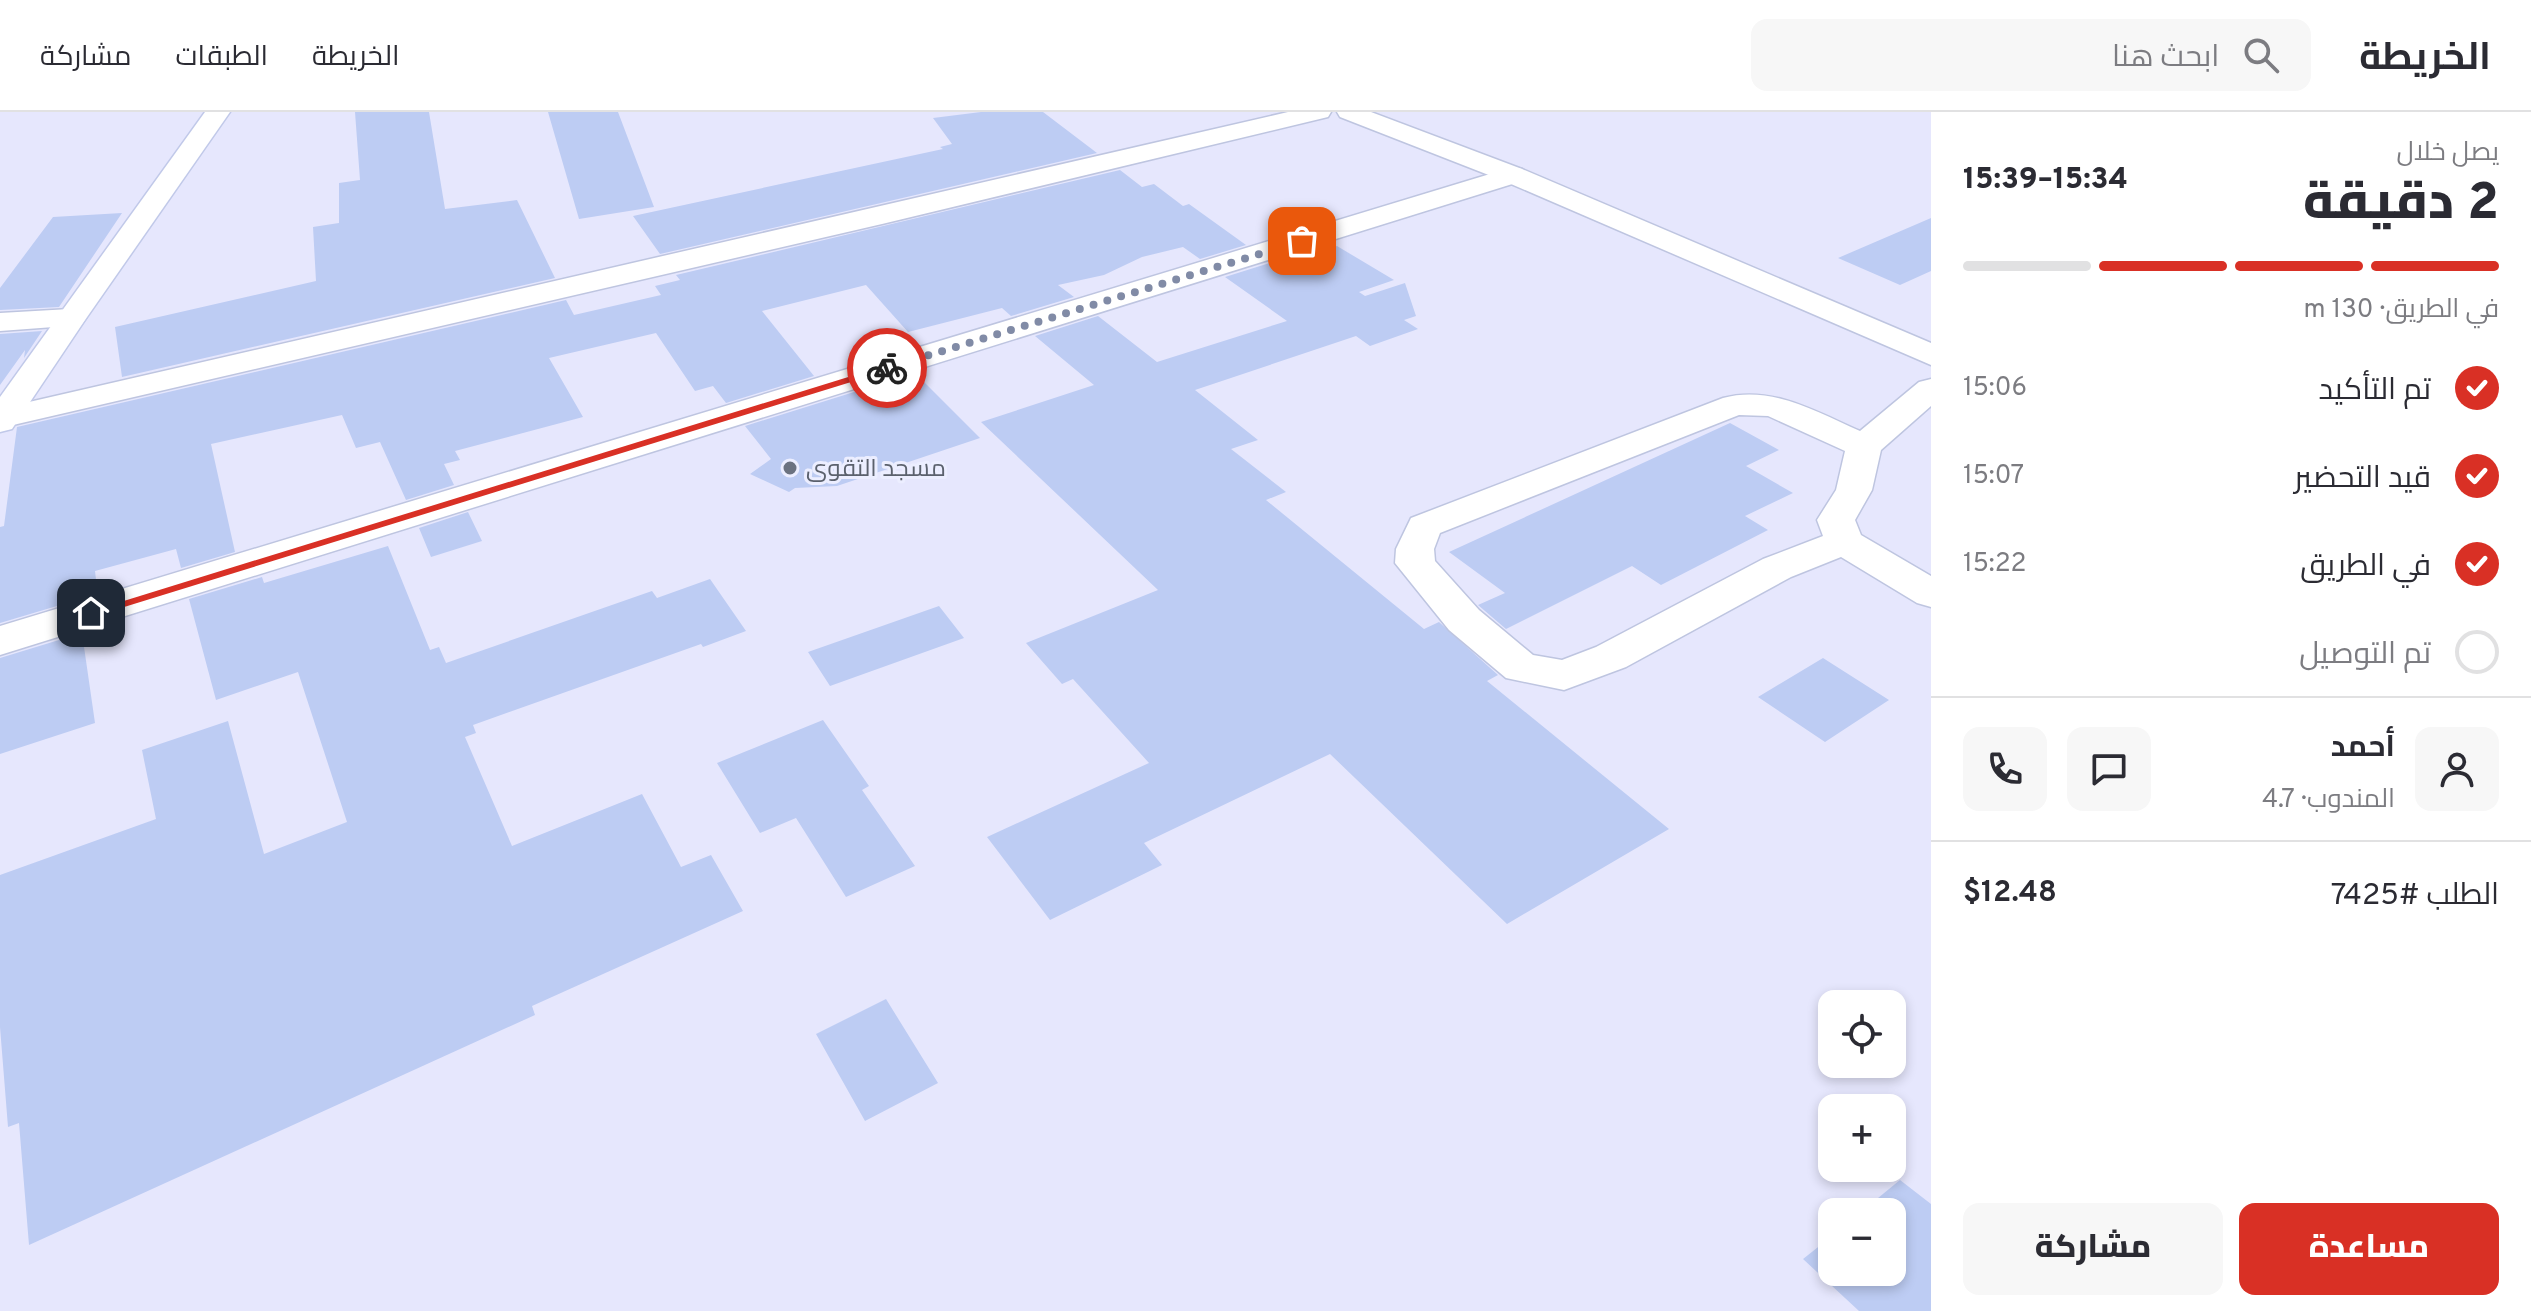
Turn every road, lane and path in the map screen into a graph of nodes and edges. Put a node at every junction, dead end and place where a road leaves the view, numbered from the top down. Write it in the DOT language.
graph roads {
  1 [pos="218,112"];
  2 [pos="1319,112"];
  3 [pos="1349,112"];
  4 [pos="1513,175"];
  5 [pos="70,318"];
  6 [pos="0,322"];
  7 [pos="1931,355"];
  8 [pos="1931,389"];
  9 [pos="1,420"];
  10 [pos="1864,446"];
  11 [pos="1844,542"];
  12 [pos="1931,594"];
  13 [pos="0,641"];
  1 -- 5 [label="street"];
  2 -- 9 [label="street"];
  3 -- 4 [label="street"];
  4 -- 7 [label="street"];
  4 -- 13 [label="street"];
  5 -- 6 [label="street"];
  5 -- 9 [label="street"];
  8 -- 10 [label="street"];
  10 -- 11 [label="street"];
  10 -- 11 [label="street"];
  11 -- 12 [label="street"];
}
